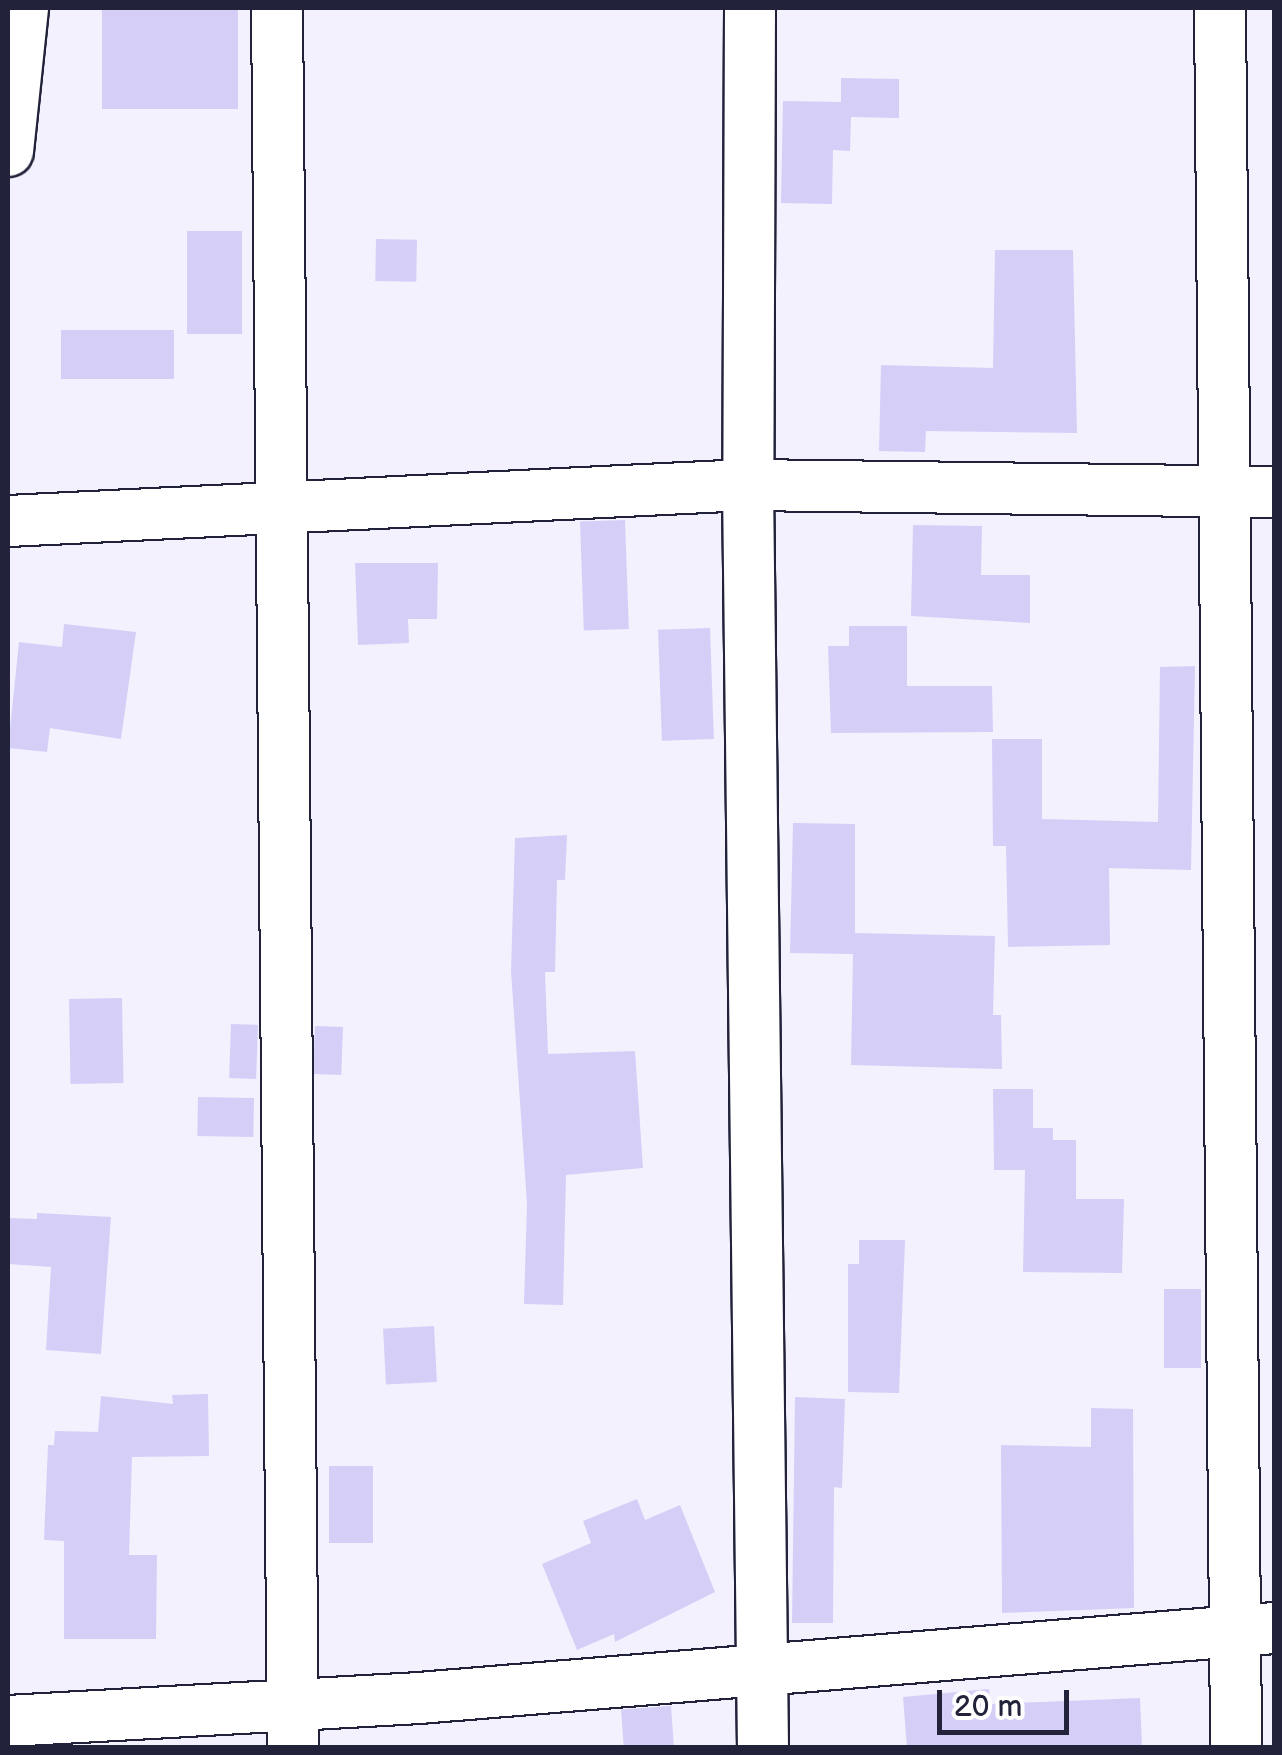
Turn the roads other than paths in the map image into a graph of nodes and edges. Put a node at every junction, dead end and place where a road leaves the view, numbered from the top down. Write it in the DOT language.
graph roads {
  1 [pos="277,8"];
  2 [pos="750,8"];
  3 [pos="1220,8"];
  4 [pos="17,18"];
  5 [pos="8,151"];
  6 [pos="748,485"];
  7 [pos="1226,491"];
  8 [pos="1274,492"];
  9 [pos="283,510"];
  10 [pos="8,521"];
  11 [pos="1255,1630"];
  12 [pos="762,1668"];
  13 [pos="8,1721"];
  14 [pos="293,1726"];
  15 [pos="763,1748"];
  16 [pos="1236,1748"];
  1 -- 9 [label="street"];
  2 -- 6 [label="street"];
  3 -- 7 [label="street"];
  4 -- 5 [label="street"];
  6 -- 7 [label="street"];
  6 -- 9 [label="street"];
  6 -- 12 [label="street"];
  7 -- 8 [label="street"];
  7 -- 11 [label="street"];
  9 -- 10 [label="street"];
  9 -- 14 [label="street"];
  11 -- 12 [label="street"];
  11 -- 16 [label="street"];
  12 -- 14 [label="street"];
  12 -- 15 [label="street"];
  13 -- 14 [label="street"];
}
